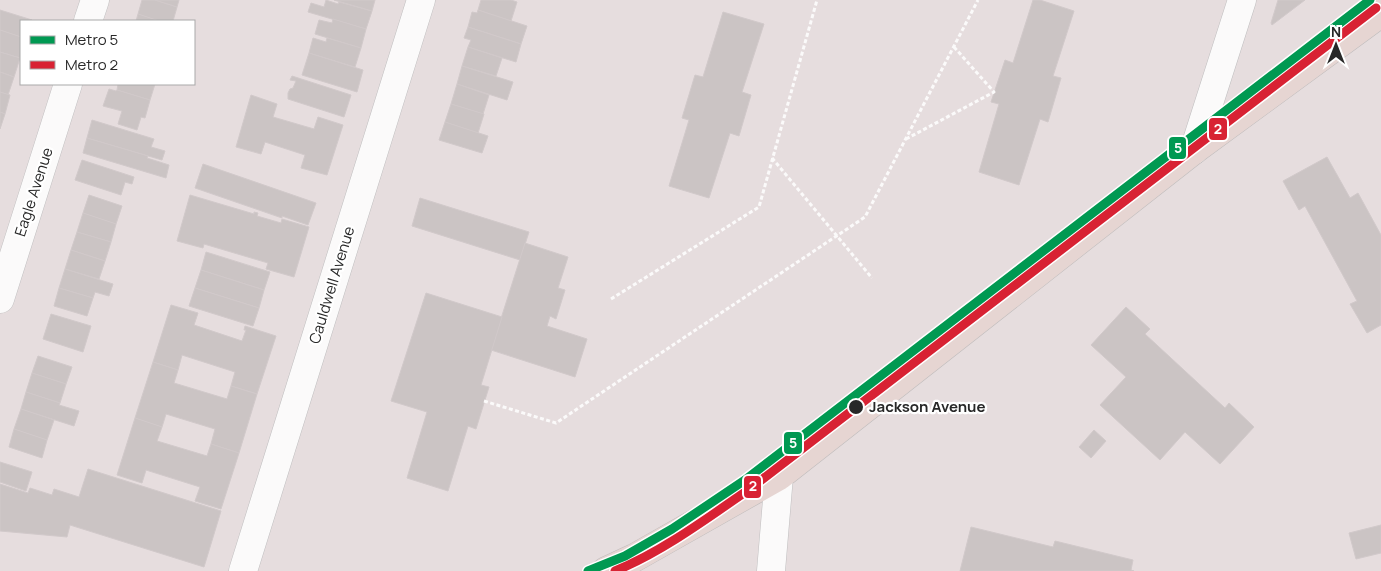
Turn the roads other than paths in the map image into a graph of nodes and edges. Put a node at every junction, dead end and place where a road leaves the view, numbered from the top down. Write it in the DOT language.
graph roads {
  1 [pos="95,0"];
  2 [pos="421,0"];
  3 [pos="1242,0"];
  4 [pos="1381,13"];
  5 [pos="88,20"];
  6 [pos="68,85"];
  7 [pos="1194,150"];
  8 [pos="0,299"];
  9 [pos="780,476"];
  10 [pos="243,571"];
  11 [pos="606,571"];
  12 [pos="771,571"];
  1 -- 5 [label="street"];
  2 -- 10 [label="street, Cauldwell Avenue"];
  3 -- 7 [label="street"];
  4 -- 7 [label="main road"];
  6 -- 8 [label="street, Eagle Avenue"];
  7 -- 9 [label="main road"];
  9 -- 11 [label="main road"];
  9 -- 12 [label="street"];
}
